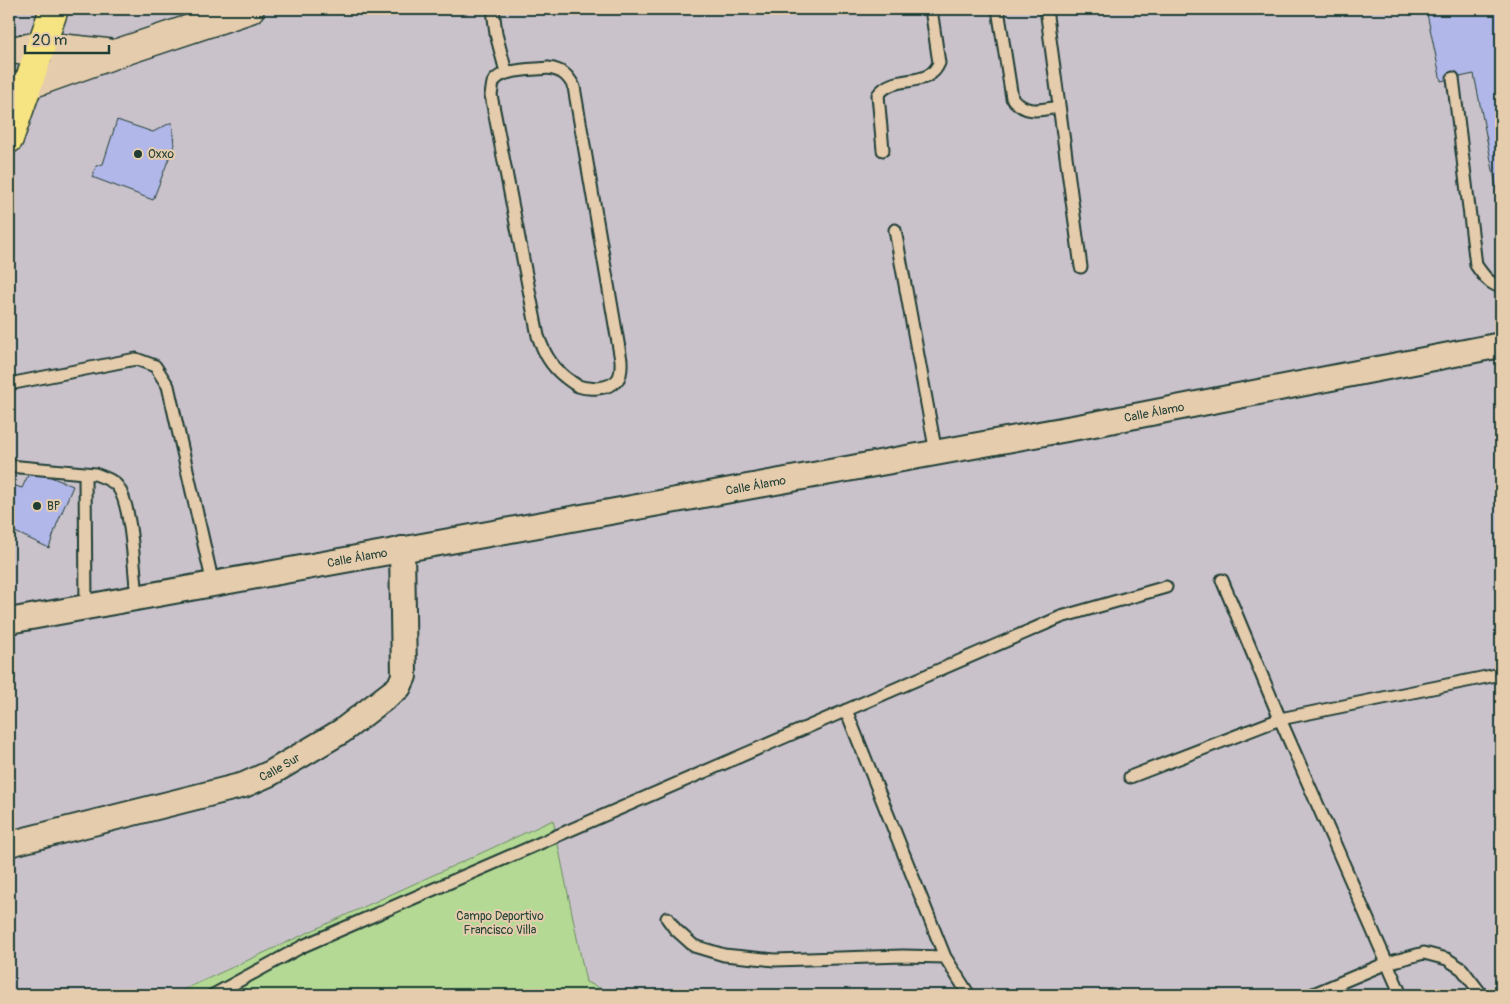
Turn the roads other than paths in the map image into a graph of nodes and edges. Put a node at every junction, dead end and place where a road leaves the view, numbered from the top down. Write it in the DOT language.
graph roads {
  1 [pos="54,9"];
  2 [pos="250,9"];
  3 [pos="493,9"];
  4 [pos="931,9"];
  5 [pos="998,9"];
  6 [pos="1046,9"];
  7 [pos="40,46"];
  8 [pos="9,51"];
  9 [pos="115,54"];
  10 [pos="506,72"];
  11 [pos="1453,78"];
  12 [pos="18,87"];
  13 [pos="1058,106"];
  14 [pos="9,139"];
  15 [pos="883,150"];
  16 [pos="895,230"];
  17 [pos="1081,268"];
  18 [pos="1501,287"];
  19 [pos="1501,345"];
  20 [pos="9,384"];
  21 [pos="936,453"];
  22 [pos="9,466"];
  23 [pos="85,474"];
  24 [pos="402,549"];
  25 [pos="1222,580"];
  26 [pos="212,584"];
  27 [pos="1166,587"];
  28 [pos="137,597"];
  29 [pos="86,606"];
  30 [pos="9,621"];
  31 [pos="1501,674"];
  32 [pos="846,710"];
  33 [pos="1280,719"];
  34 [pos="1130,777"];
  35 [pos="9,844"];
  36 [pos="667,918"];
  37 [pos="945,957"];
  38 [pos="1387,963"];
  39 [pos="213,995"];
  40 [pos="969,995"];
  41 [pos="1311,995"];
  42 [pos="1401,995"];
  43 [pos="1482,995"];
  1 -- 7 [label="main road"];
  2 -- 9 [label="street"];
  3 -- 10 [label="lane"];
  4 -- 15 [label="lane"];
  5 -- 13 [label="lane"];
  6 -- 13 [label="lane"];
  7 -- 8 [label="street"];
  7 -- 9 [label="street"];
  7 -- 12 [label="main road"];
  9 -- 12 [label="street"];
  10 -- 10 [label="lane"];
  11 -- 18 [label="lane"];
  12 -- 14 [label="main road"];
  13 -- 17 [label="lane"];
  16 -- 21 [label="lane"];
  19 -- 21 [label="street, Calle Álamo"];
  20 -- 26 [label="lane"];
  21 -- 24 [label="street, Calle Álamo"];
  22 -- 23 [label="lane"];
  23 -- 28 [label="lane"];
  23 -- 29 [label="lane"];
  24 -- 26 [label="street, Calle Álamo"];
  24 -- 35 [label="street, Calle Sur"];
  25 -- 33 [label="lane"];
  26 -- 28 [label="street, Calle Álamo"];
  27 -- 32 [label="lane"];
  28 -- 29 [label="street, Calle Álamo"];
  29 -- 30 [label="street, Calle Álamo"];
  31 -- 33 [label="lane"];
  32 -- 37 [label="lane"];
  32 -- 39 [label="lane"];
  33 -- 34 [label="lane"];
  33 -- 38 [label="lane"];
  36 -- 37 [label="lane"];
  37 -- 40 [label="lane"];
  38 -- 41 [label="lane"];
  38 -- 42 [label="lane"];
  38 -- 43 [label="lane"];
}
